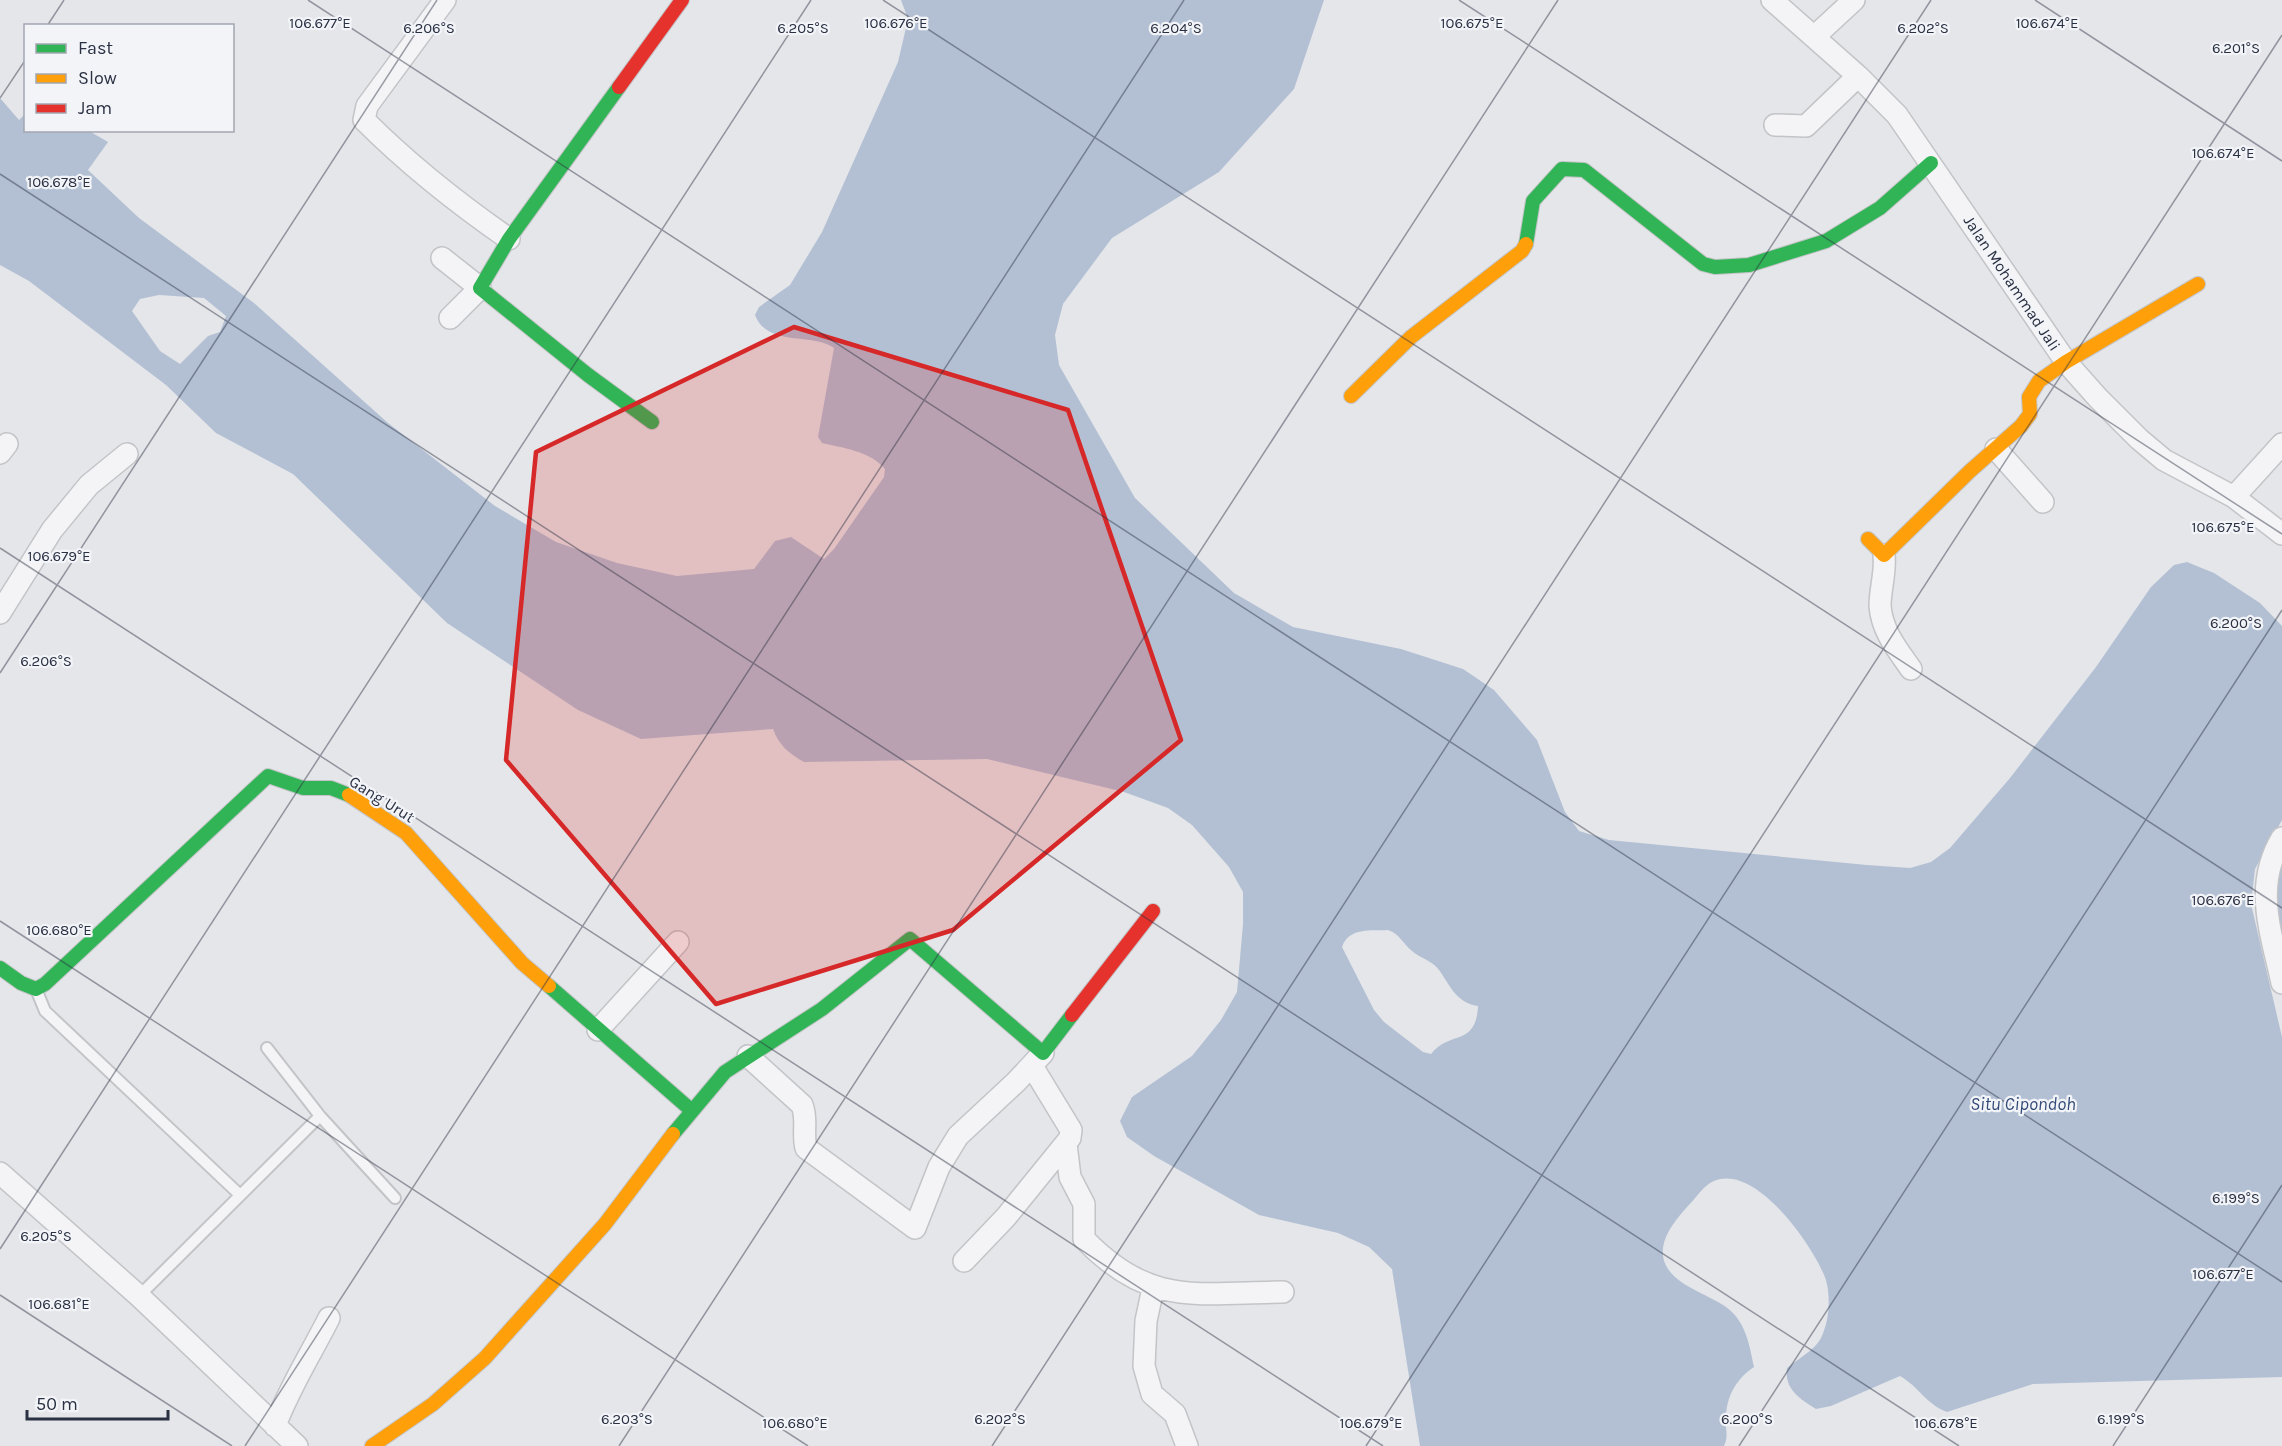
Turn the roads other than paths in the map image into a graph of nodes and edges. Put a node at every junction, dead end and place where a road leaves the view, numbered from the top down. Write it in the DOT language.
graph roads {
  1 [pos="445,0"];
  2 [pos="682,0"];
  3 [pos="1772,0"];
  4 [pos="1854,0"];
  5 [pos="1814,37"];
  6 [pos="1858,76"];
  7 [pos="1775,125"];
  8 [pos="1930,163"];
  9 [pos="509,239"];
  10 [pos="441,258"];
  11 [pos="2198,284"];
  12 [pos="480,288"];
  13 [pos="450,318"];
  14 [pos="2066,362"];
  15 [pos="1351,396"];
  16 [pos="652,422"];
  17 [pos="2282,444"];
  18 [pos="1996,449"];
  19 [pos="127,453"];
  20 [pos="2234,497"];
  21 [pos="2043,502"];
  22 [pos="2282,534"];
  23 [pos="1868,539"];
  24 [pos="1884,555"];
  25 [pos="0,614"];
  26 [pos="1911,669"];
  27 [pos="2282,838"];
  28 [pos="1153,911"];
  29 [pos="678,942"];
  30 [pos="0,968"];
  31 [pos="2282,983"];
  32 [pos="36,989"];
  33 [pos="598,1030"];
  34 [pos="267,1048"];
  35 [pos="748,1056"];
  36 [pos="1038,1059"];
  37 [pos="691,1110"];
  38 [pos="321,1116"];
  39 [pos="1066,1144"];
  40 [pos="0,1173"];
  41 [pos="239,1194"];
  42 [pos="395,1198"];
  43 [pos="964,1261"];
  44 [pos="1153,1288"];
  45 [pos="1283,1292"];
  46 [pos="139,1296"];
  47 [pos="329,1318"];
  48 [pos="275,1426"];
  49 [pos="297,1446"];
  50 [pos="372,1446"];
  51 [pos="1187,1446"];
  1 -- 9 [label="street"];
  2 -- 9 [label="street"];
  3 -- 5 [label="street, Jalan Mohammad Jali"];
  4 -- 5 [label="street"];
  5 -- 6 [label="street, Jalan Mohammad Jali"];
  6 -- 7 [label="street"];
  6 -- 8 [label="street, Jalan Mohammad Jali"];
  8 -- 14 [label="street, Jalan Mohammad Jali"];
  8 -- 15 [label="street"];
  9 -- 12 [label="street"];
  10 -- 12 [label="street"];
  11 -- 14 [label="street"];
  12 -- 13 [label="street"];
  12 -- 16 [label="street"];
  14 -- 18 [label="street"];
  14 -- 20 [label="street, Jalan Mohammad Jali"];
  17 -- 20 [label="street"];
  18 -- 21 [label="street"];
  18 -- 24 [label="street"];
  19 -- 25 [label="street"];
  20 -- 22 [label="street, Jalan Mohammad Jali"];
  23 -- 24 [label="street"];
  24 -- 26 [label="street"];
  27 -- 31 [label="street"];
  28 -- 36 [label="street"];
  29 -- 33 [label="street"];
  30 -- 32 [label="street"];
  32 -- 33 [label="street, Gang Urut"];
  32 -- 41 [label="lane"];
  33 -- 37 [label="street, Gang Urut"];
  34 -- 38 [label="lane"];
  35 -- 36 [label="street"];
  35 -- 36 [label="street"];
  35 -- 37 [label="street"];
  36 -- 39 [label="street"];
  37 -- 50 [label="street"];
  38 -- 41 [label="lane"];
  38 -- 42 [label="lane"];
  39 -- 43 [label="street"];
  39 -- 44 [label="street"];
  40 -- 46 [label="street"];
  41 -- 46 [label="lane"];
  44 -- 45 [label="street"];
  44 -- 51 [label="street"];
  46 -- 48 [label="street"];
  47 -- 48 [label="street"];
  48 -- 49 [label="street"];
}
